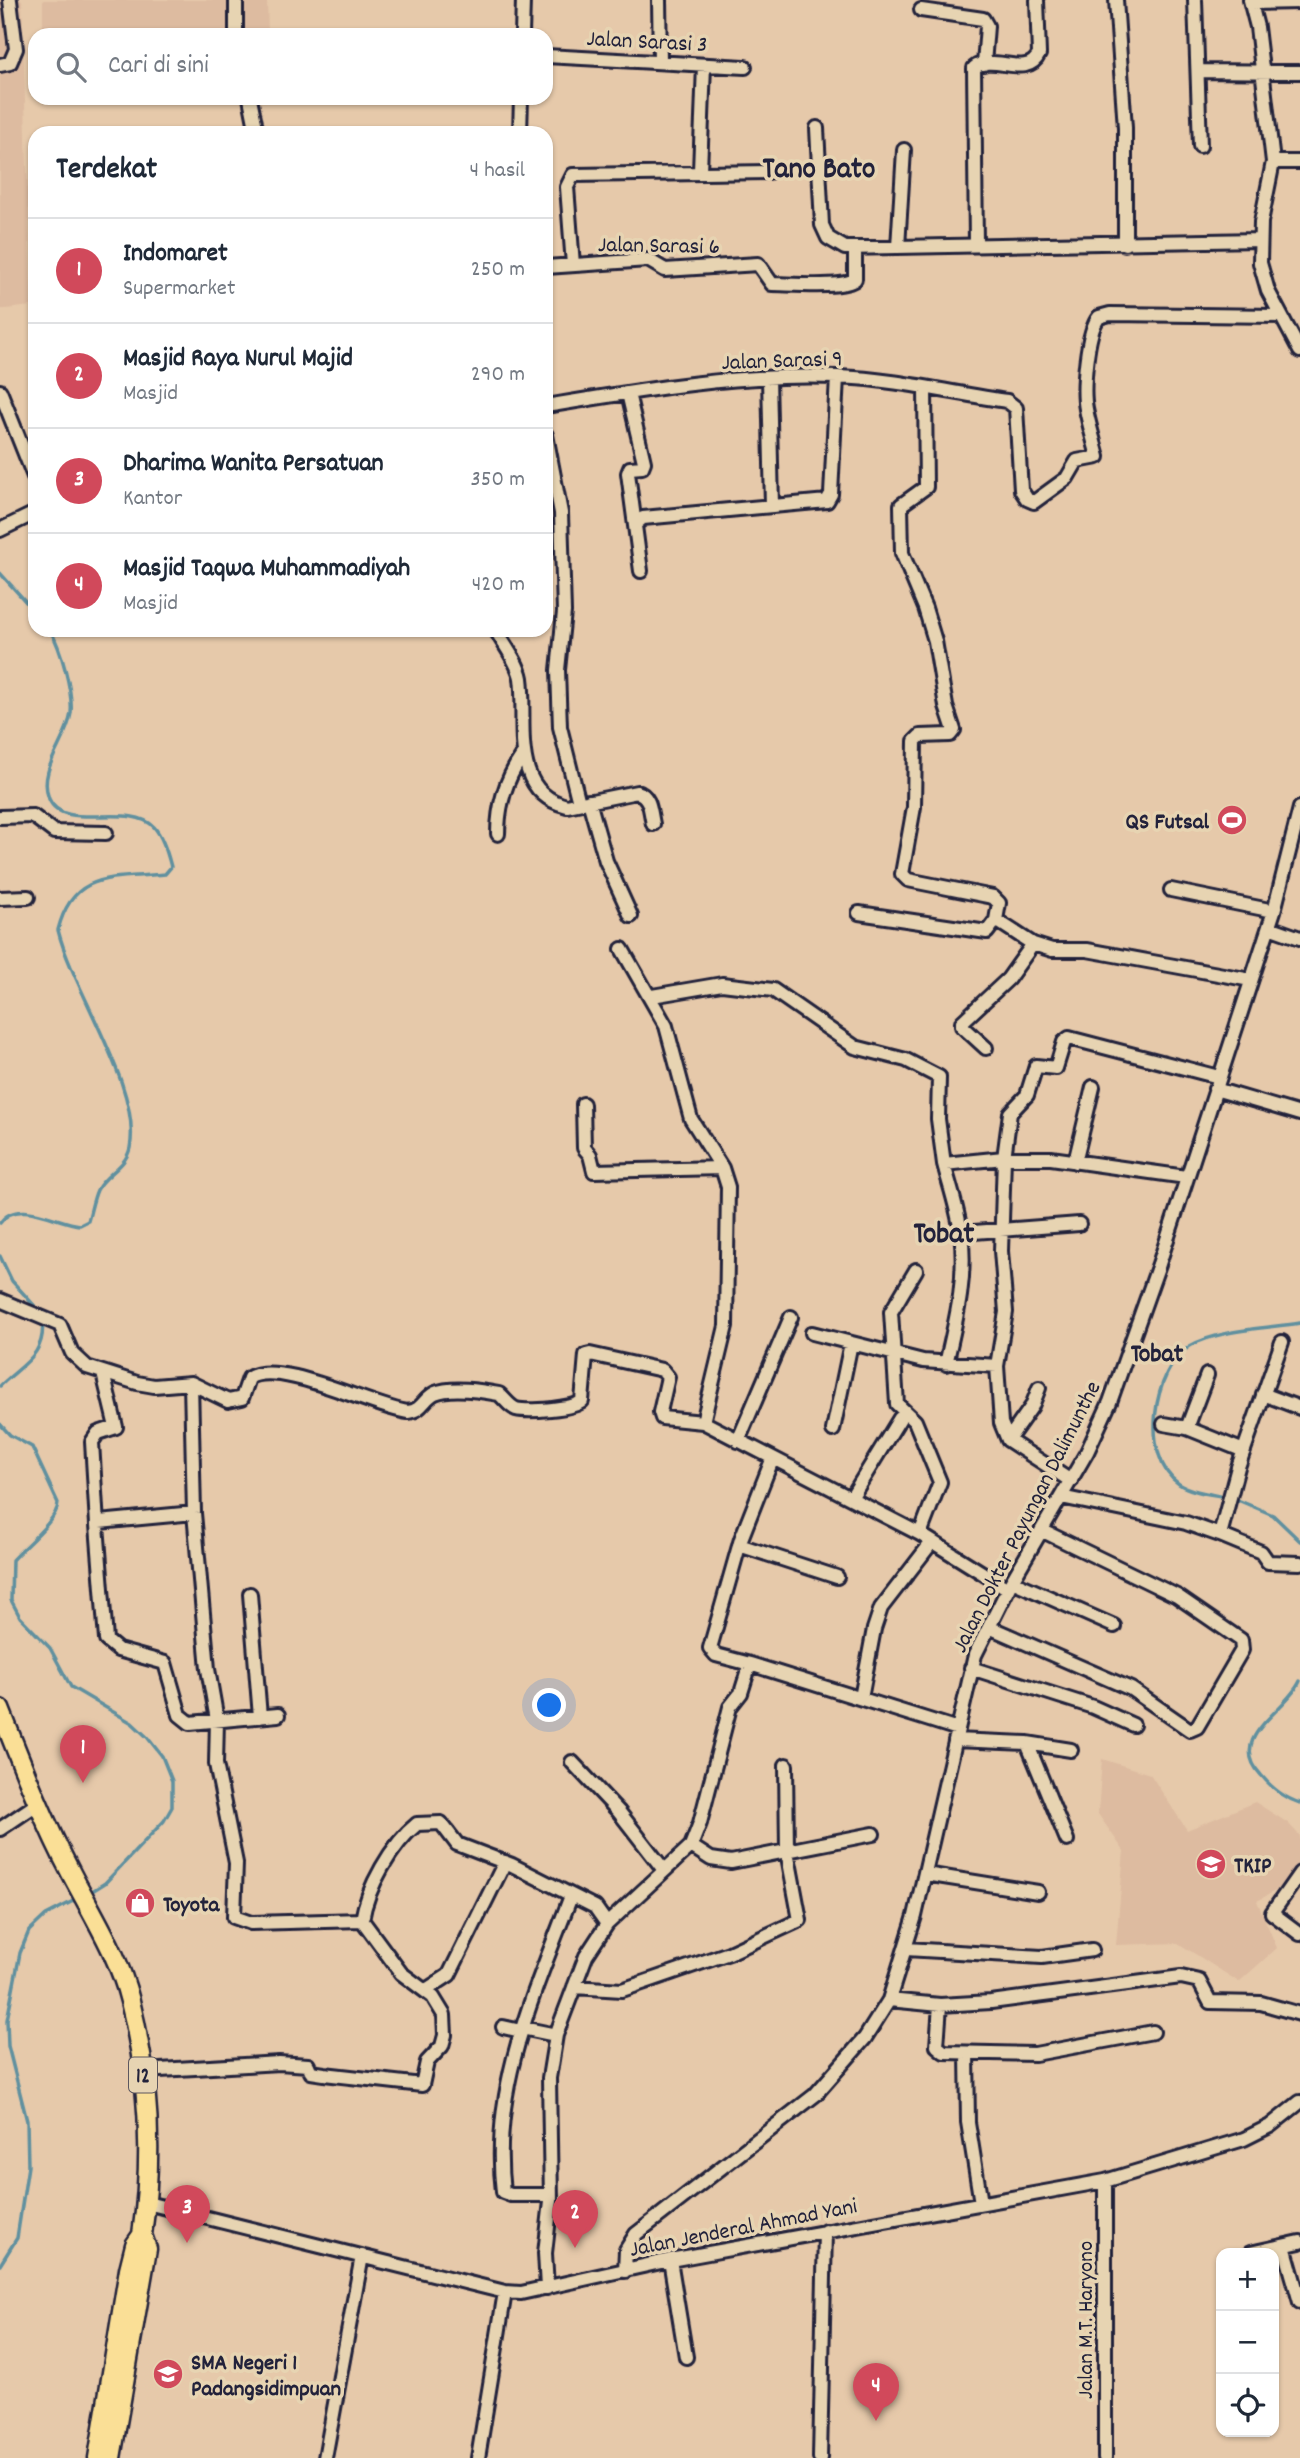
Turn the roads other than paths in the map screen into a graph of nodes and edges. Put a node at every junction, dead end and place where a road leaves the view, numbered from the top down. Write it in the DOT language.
graph roads {
  1 [pos="10,0"];
  2 [pos="236,0"];
  3 [pos="523,0"];
  4 [pos="659,0"];
  5 [pos="1037,0"];
  6 [pos="1116,0"];
  7 [pos="1195,0"];
  8 [pos="1250,1"];
  9 [pos="1300,2"];
  10 [pos="921,10"];
  11 [pos="236,28"];
  12 [pos="522,28"];
  13 [pos="553,56"];
  14 [pos="660,62"];
  15 [pos="984,64"];
  16 [pos="0,65"];
  17 [pos="704,65"];
  18 [pos="745,67"];
  19 [pos="1198,71"];
  20 [pos="1262,71"];
  21 [pos="1300,72"];
  22 [pos="251,105"];
  23 [pos="521,105"];
  24 [pos="256,126"];
  25 [pos="520,126"];
  26 [pos="817,128"];
  27 [pos="1200,146"];
  28 [pos="904,150"];
  29 [pos="1273,162"];
  30 [pos="1300,162"];
  31 [pos="700,171"];
  32 [pos="769,172"];
  33 [pos="1259,240"];
  34 [pos="976,243"];
  35 [pos="1125,244"];
  36 [pos="898,247"];
  37 [pos="855,249"];
  38 [pos="573,265"];
  39 [pos="553,266"];
  40 [pos="1281,316"];
  41 [pos="1300,351"];
  42 [pos="837,377"];
  43 [pos="769,378"];
  44 [pos="925,388"];
  45 [pos="0,391"];
  46 [pos="628,393"];
  47 [pos="553,406"];
  48 [pos="28,458"];
  49 [pos="553,498"];
  50 [pos="772,506"];
  51 [pos="28,521"];
  52 [pos="637,523"];
  53 [pos="0,530"];
  54 [pos="641,570"];
  55 [pos="500,637"];
  56 [pos="523,756"];
  57 [pos="584,802"];
  58 [pos="1300,808"];
  59 [pos="0,817"];
  60 [pos="653,824"];
  61 [pos="106,833"];
  62 [pos="498,834"];
  63 [pos="1171,890"];
  64 [pos="28,897"];
  65 [pos="0,898"];
  66 [pos="1274,911"];
  67 [pos="859,913"];
  68 [pos="631,916"];
  69 [pos="996,920"];
  70 [pos="1269,927"];
  71 [pos="1300,938"];
  72 [pos="1033,943"];
  73 [pos="622,949"];
  74 [pos="1251,980"];
  75 [pos="652,996"];
  76 [pos="986,1048"];
  77 [pos="1217,1083"];
  78 [pos="1093,1087"];
  79 [pos="583,1104"];
  80 [pos="1300,1114"];
  81 [pos="1004,1158"];
  82 [pos="1075,1161"];
  83 [pos="944,1164"];
  84 [pos="722,1168"];
  85 [pos="1186,1177"];
  86 [pos="1079,1224"];
  87 [pos="1002,1232"];
  88 [pos="961,1233"];
  89 [pos="916,1270"];
  90 [pos="0,1300"];
  91 [pos="791,1317"];
  92 [pos="813,1334"];
  93 [pos="1282,1342"];
  94 [pos="851,1343"];
  95 [pos="894,1354"];
  96 [pos="946,1364"];
  97 [pos="997,1366"];
  98 [pos="103,1373"];
  99 [pos="1207,1375"];
  100 [pos="191,1383"];
  101 [pos="1038,1388"];
  102 [pos="1264,1394"];
  103 [pos="1300,1408"];
  104 [pos="900,1418"];
  105 [pos="702,1422"];
  106 [pos="1164,1424"];
  107 [pos="1187,1428"];
  108 [pos="833,1430"];
  109 [pos="1008,1440"];
  110 [pos="738,1441"];
  111 [pos="1244,1451"];
  112 [pos="772,1460"];
  113 [pos="1071,1481"];
  114 [pos="1061,1497"];
  115 [pos="851,1498"];
  116 [pos="194,1513"];
  117 [pos="97,1525"];
  118 [pos="1043,1531"];
  119 [pos="920,1534"];
  120 [pos="1220,1535"];
  121 [pos="932,1542"];
  122 [pos="739,1545"];
  123 [pos="1300,1563"];
  124 [pos="837,1577"];
  125 [pos="1010,1585"];
  126 [pos="250,1594"];
  127 [pos="989,1626"];
  128 [pos="1114,1626"];
  129 [pos="750,1664"];
  130 [pos="971,1668"];
  131 [pos="861,1698"];
  132 [pos="0,1709"];
  133 [pos="278,1715"];
  134 [pos="260,1717"];
  135 [pos="217,1720"];
  136 [pos="1133,1726"];
  137 [pos="956,1735"];
  138 [pos="1027,1743"];
  139 [pos="1071,1750"];
  140 [pos="572,1762"];
  141 [pos="786,1765"];
  142 [pos="37,1804"];
  143 [pos="0,1829"];
  144 [pos="873,1834"];
  145 [pos="1068,1840"];
  146 [pos="691,1846"];
  147 [pos="787,1851"];
  148 [pos="505,1862"];
  149 [pos="664,1870"];
  150 [pos="1300,1873"];
  151 [pos="925,1874"];
  152 [pos="1038,1892"];
  153 [pos="571,1896"];
  154 [pos="362,1920"];
  155 [pos="607,1924"];
  156 [pos="1300,1934"];
  157 [pos="906,1949"];
  158 [pos="1092,1950"];
  159 [pos="574,1987"];
  160 [pos="426,1990"];
  161 [pos="888,2000"];
  162 [pos="940,2005"];
  163 [pos="1300,2014"];
  164 [pos="503,2027"];
  165 [pos="522,2029"];
  166 [pos="1153,2032"];
  167 [pos="556,2035"];
  168 [pos="967,2053"];
  169 [pos="143,2071"];
  170 [pos="1300,2102"];
  171 [pos="1105,2181"];
  172 [pos="551,2195"];
  173 [pos="146,2203"];
  174 [pos="981,2203"];
  175 [pos="825,2231"];
  176 [pos="142,2235"];
  177 [pos="1300,2242"];
  178 [pos="1284,2246"];
  179 [pos="1274,2248"];
  180 [pos="362,2256"];
  181 [pos="670,2260"];
  182 [pos="625,2270"];
  183 [pos="547,2288"];
  184 [pos="505,2292"];
  185 [pos="1300,2302"];
  186 [pos="686,2357"];
  187 [pos="98,2458"];
  188 [pos="111,2458"];
  189 [pos="326,2458"];
  190 [pos="478,2458"];
  191 [pos="820,2458"];
  192 [pos="1105,2458"];
  1 -- 16 [label="street"];
  2 -- 11 [label="street"];
  3 -- 12 [label="street"];
  4 -- 14 [label="street"];
  5 -- 15 [label="street"];
  6 -- 35 [label="street"];
  7 -- 19 [label="street"];
  8 -- 9 [label="street"];
  8 -- 20 [label="street"];
  10 -- 15 [label="street"];
  13 -- 14 [label="street, Jalan Sarasi 3"];
  14 -- 17 [label="street, Jalan Sarasi 3"];
  15 -- 34 [label="street"];
  17 -- 18 [label="street, Jalan Sarasi 3"];
  17 -- 31 [label="street"];
  19 -- 20 [label="street"];
  19 -- 27 [label="street"];
  20 -- 21 [label="street"];
  20 -- 29 [label="street"];
  22 -- 24 [label="street"];
  23 -- 25 [label="street"];
  26 -- 37 [label="street"];
  28 -- 36 [label="street"];
  29 -- 30 [label="street"];
  29 -- 33 [label="street"];
  31 -- 32 [label="street"];
  31 -- 38 [label="street"];
  33 -- 35 [label="street"];
  33 -- 40 [label="street"];
  34 -- 35 [label="street"];
  34 -- 36 [label="street"];
  36 -- 37 [label="street"];
  37 -- 38 [label="street, Jalan Sarasi 6"];
  38 -- 39 [label="street, Jalan Sarasi 6"];
  40 -- 41 [label="street"];
  40 -- 44 [label="street, Jalan Sarasi 9"];
  42 -- 43 [label="street, Jalan Sarasi 9"];
  42 -- 44 [label="street, Jalan Sarasi 9"];
  42 -- 50 [label="street"];
  43 -- 46 [label="street, Jalan Sarasi 9"];
  43 -- 50 [label="street"];
  44 -- 69 [label="street"];
  45 -- 48 [label="street"];
  46 -- 47 [label="street, Jalan Sarasi 9"];
  46 -- 52 [label="street"];
  49 -- 57 [label="street"];
  50 -- 52 [label="street"];
  51 -- 53 [label="street"];
  52 -- 54 [label="street"];
  55 -- 56 [label="street"];
  56 -- 57 [label="street"];
  56 -- 62 [label="street"];
  57 -- 60 [label="street"];
  57 -- 68 [label="street"];
  58 -- 66 [label="street, Jalan Dokter Payungan Dalimunthe"];
  59 -- 61 [label="street"];
  63 -- 66 [label="street"];
  64 -- 65 [label="street"];
  66 -- 70 [label="street, Jalan Dokter Payungan Dalimunthe"];
  67 -- 69 [label="street"];
  69 -- 72 [label="street"];
  70 -- 71 [label="street"];
  70 -- 74 [label="street, Jalan Dokter Payungan Dalimunthe"];
  72 -- 74 [label="street"];
  72 -- 76 [label="street"];
  73 -- 75 [label="street"];
  74 -- 77 [label="street, Jalan Dokter Payungan Dalimunthe"];
  75 -- 83 [label="street"];
  75 -- 84 [label="street"];
  77 -- 80 [label="street"];
  77 -- 81 [label="street"];
  77 -- 85 [label="street, Jalan Dokter Payungan Dalimunthe"];
  78 -- 82 [label="street"];
  79 -- 84 [label="street"];
  81 -- 82 [label="street"];
  81 -- 83 [label="street"];
  81 -- 87 [label="street"];
  82 -- 85 [label="street"];
  83 -- 88 [label="street"];
  84 -- 105 [label="street"];
  85 -- 113 [label="street, Jalan Dokter Payungan Dalimunthe"];
  86 -- 87 [label="street"];
  87 -- 88 [label="street"];
  87 -- 97 [label="street"];
  88 -- 96 [label="street"];
  89 -- 95 [label="street"];
  90 -- 98 [label="street"];
  91 -- 110 [label="street"];
  92 -- 94 [label="street"];
  93 -- 102 [label="street"];
  94 -- 95 [label="street"];
  94 -- 108 [label="street"];
  95 -- 96 [label="street"];
  95 -- 119 [label="street"];
  96 -- 97 [label="street"];
  97 -- 109 [label="street"];
  98 -- 100 [label="street"];
  98 -- 117 [label="street"];
  99 -- 107 [label="street"];
  100 -- 105 [label="street"];
  100 -- 116 [label="street"];
  101 -- 109 [label="street"];
  102 -- 103 [label="street"];
  102 -- 111 [label="street"];
  104 -- 115 [label="street"];
  105 -- 110 [label="street"];
  106 -- 107 [label="street"];
  107 -- 111 [label="street"];
  109 -- 113 [label="street"];
  110 -- 112 [label="street"];
  111 -- 120 [label="street"];
  112 -- 115 [label="street"];
  112 -- 122 [label="street"];
  113 -- 114 [label="street, Jalan Dokter Payungan Dalimunthe"];
  114 -- 118 [label="street, Jalan Dokter Payungan Dalimunthe"];
  114 -- 120 [label="street"];
  115 -- 119 [label="street"];
  116 -- 117 [label="street"];
  116 -- 135 [label="street"];
  117 -- 135 [label="street"];
  118 -- 125 [label="street, Jalan Dokter Payungan Dalimunthe"];
  118 -- 127 [label="street"];
  119 -- 121 [label="street"];
  120 -- 123 [label="street"];
  121 -- 125 [label="street"];
  121 -- 131 [label="street"];
  122 -- 124 [label="street"];
  122 -- 129 [label="street"];
  125 -- 127 [label="street, Jalan Dokter Payungan Dalimunthe"];
  125 -- 128 [label="street"];
  126 -- 134 [label="street"];
  127 -- 130 [label="street, Jalan Dokter Payungan Dalimunthe"];
  129 -- 131 [label="street"];
  129 -- 146 [label="street"];
  130 -- 136 [label="street"];
  130 -- 137 [label="street, Jalan Dokter Payungan Dalimunthe"];
  131 -- 137 [label="street"];
  132 -- 142 [label="highway, 12"];
  133 -- 134 [label="street"];
  134 -- 135 [label="street"];
  135 -- 154 [label="street"];
  137 -- 138 [label="street"];
  137 -- 151 [label="street, Jalan Dokter Payungan Dalimunthe"];
  138 -- 139 [label="street"];
  138 -- 145 [label="street"];
  140 -- 149 [label="street"];
  141 -- 147 [label="street"];
  142 -- 143 [label="street"];
  142 -- 169 [label="highway, 12"];
  144 -- 147 [label="street"];
  146 -- 147 [label="street"];
  146 -- 149 [label="street"];
  147 -- 159 [label="street"];
  148 -- 153 [label="street"];
  148 -- 154 [label="street"];
  148 -- 160 [label="street"];
  149 -- 155 [label="street"];
  150 -- 156 [label="street"];
  151 -- 152 [label="street"];
  151 -- 157 [label="street, Jalan Dokter Payungan Dalimunthe"];
  153 -- 155 [label="street"];
  153 -- 165 [label="street"];
  154 -- 160 [label="street"];
  155 -- 159 [label="street"];
  157 -- 158 [label="street"];
  157 -- 161 [label="street, Jalan Dokter Payungan Dalimunthe"];
  159 -- 167 [label="street"];
  160 -- 169 [label="street"];
  161 -- 162 [label="street"];
  161 -- 182 [label="street, Jalan Dokter Payungan Dalimunthe"];
  162 -- 163 [label="street"];
  162 -- 168 [label="street"];
  164 -- 165 [label="street"];
  165 -- 167 [label="street"];
  165 -- 172 [label="street"];
  166 -- 168 [label="street"];
  167 -- 172 [label="street"];
  168 -- 174 [label="street"];
  169 -- 173 [label="highway, 12"];
  170 -- 171 [label="street, Jalan Jenderal Ahmad Yani"];
  171 -- 174 [label="street, Jalan Jenderal Ahmad Yani"];
  171 -- 192 [label="street, Jalan M.T. Haryono"];
  172 -- 183 [label="street"];
  173 -- 176 [label="highway, 12"];
  173 -- 180 [label="street, Jalan Jenderal Ahmad Yani"];
  174 -- 175 [label="street, Jalan Jenderal Ahmad Yani"];
  175 -- 181 [label="street, Jalan Jenderal Ahmad Yani"];
  175 -- 191 [label="street"];
  176 -- 187 [label="highway, 12"];
  176 -- 188 [label="highway, 12"];
  177 -- 178 [label="street"];
  178 -- 179 [label="street"];
  178 -- 185 [label="street"];
  180 -- 184 [label="street, Jalan Jenderal Ahmad Yani"];
  180 -- 189 [label="street"];
  181 -- 182 [label="street, Jalan Jenderal Ahmad Yani"];
  181 -- 186 [label="street"];
  182 -- 183 [label="street, Jalan Jenderal Ahmad Yani"];
  183 -- 184 [label="street, Jalan Jenderal Ahmad Yani"];
  184 -- 190 [label="street"];
}
